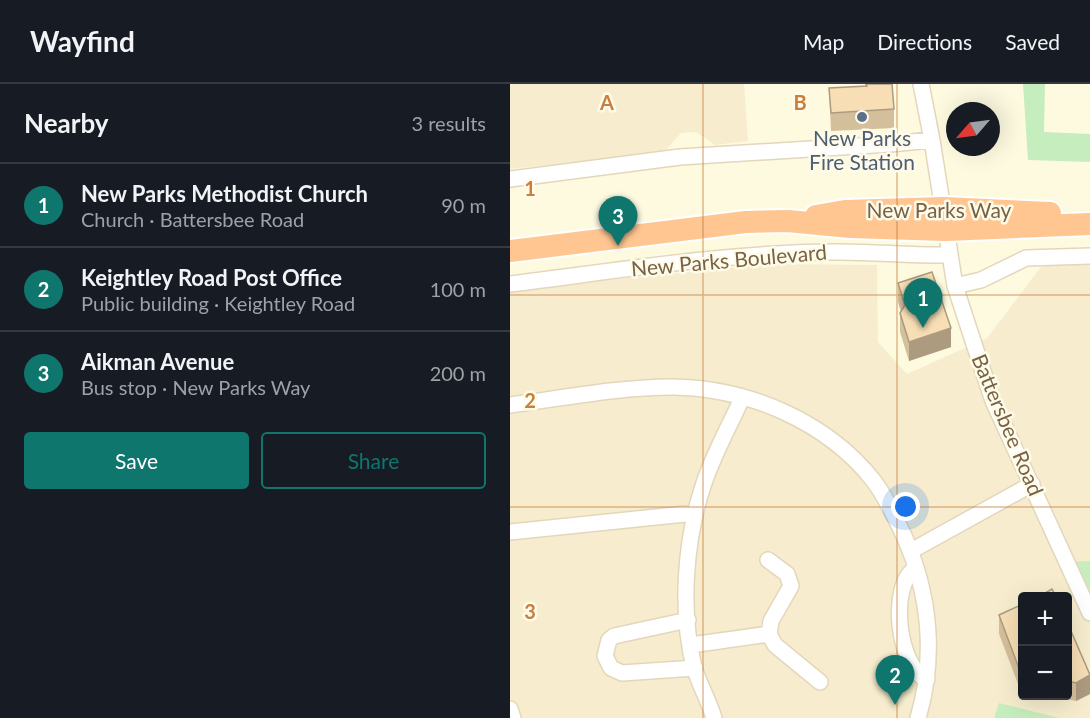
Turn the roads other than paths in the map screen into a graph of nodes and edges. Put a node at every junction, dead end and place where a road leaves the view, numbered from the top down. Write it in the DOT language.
graph roads {
  1 [pos="921,84"];
  2 [pos="932,140"];
  3 [pos="510,179"];
  4 [pos="1090,218"];
  5 [pos="945,219"];
  6 [pos="1090,224"];
  7 [pos="510,252"];
  8 [pos="949,255"];
  9 [pos="1090,256"];
  10 [pos="510,284"];
  11 [pos="955,286"];
  12 [pos="742,398"];
  13 [pos="510,405"];
  14 [pos="1032,484"];
  15 [pos="695,516"];
  16 [pos="510,532"];
  17 [pos="911,551"];
  18 [pos="768,560"];
  19 [pos="916,568"];
  20 [pos="1085,590"];
  21 [pos="1090,613"];
  22 [pos="688,620"];
  23 [pos="769,634"];
  24 [pos="691,645"];
  25 [pos="695,668"];
  26 [pos="927,680"];
  27 [pos="820,682"];
  28 [pos="510,709"];
  29 [pos="513,718"];
  30 [pos="714,718"];
  31 [pos="918,718"];
  1 -- 2 [label="street, Battersbee Road"];
  2 -- 3 [label="street"];
  2 -- 5 [label="street, Battersbee Road"];
  4 -- 5 [label="highway, New Parks Way"];
  5 -- 6 [label="highway, New Parks Way"];
  5 -- 7 [label="highway, New Parks Way"];
  5 -- 8 [label="street, Battersbee Road"];
  8 -- 10 [label="street, New Parks Boulevard"];
  8 -- 11 [label="street, Battersbee Road"];
  9 -- 11 [label="street"];
  11 -- 14 [label="street, Battersbee Road"];
  12 -- 13 [label="street"];
  12 -- 15 [label="street"];
  12 -- 17 [label="street"];
  14 -- 17 [label="street"];
  14 -- 20 [label="street, Battersbee Road"];
  15 -- 16 [label="street"];
  15 -- 22 [label="street"];
  17 -- 19 [label="street"];
  18 -- 23 [label="street"];
  19 -- 26 [label="street"];
  19 -- 26 [label="street"];
  20 -- 21 [label="street, Battersbee Road"];
  22 -- 24 [label="street"];
  22 -- 25 [label="street"];
  23 -- 24 [label="street"];
  23 -- 27 [label="street"];
  24 -- 25 [label="street"];
  25 -- 30 [label="street"];
  26 -- 31 [label="street"];
  28 -- 29 [label="street"];
}
